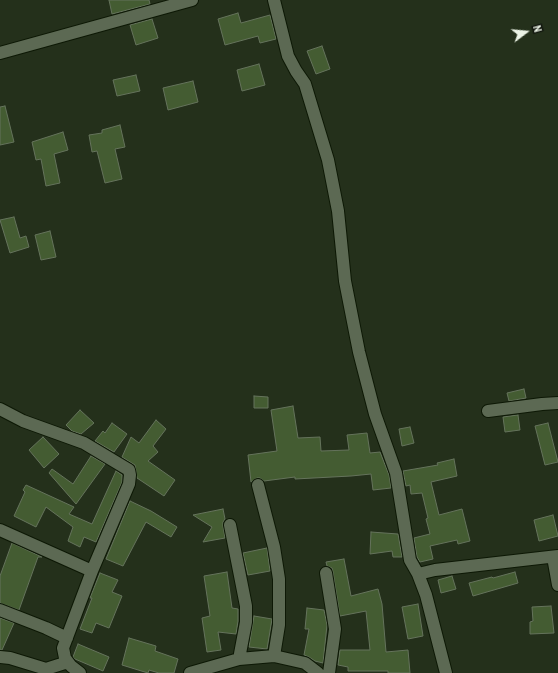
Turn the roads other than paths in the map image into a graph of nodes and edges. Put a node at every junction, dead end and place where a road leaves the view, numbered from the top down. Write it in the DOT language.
graph roads {
  1 [pos="192,0"];
  2 [pos="274,0"];
  3 [pos="0,53"];
  4 [pos="558,404"];
  5 [pos="0,409"];
  6 [pos="488,411"];
  7 [pos="258,485"];
  8 [pos="230,525"];
  9 [pos="0,530"];
  10 [pos="555,556"];
  11 [pos="92,571"];
  12 [pos="326,573"];
  13 [pos="418,574"];
  14 [pos="558,585"];
  15 [pos="0,610"];
  16 [pos="67,638"];
  17 [pos="274,656"];
  18 [pos="0,657"];
  19 [pos="239,659"];
  20 [pos="71,668"];
  21 [pos="190,673"];
  22 [pos="318,673"];
  23 [pos="329,673"];
  24 [pos="446,673"];
  1 -- 3 [label="street"];
  2 -- 13 [label="street"];
  4 -- 6 [label="street"];
  5 -- 11 [label="street"];
  7 -- 17 [label="street"];
  8 -- 19 [label="street"];
  9 -- 11 [label="street"];
  10 -- 13 [label="street"];
  10 -- 14 [label="street"];
  11 -- 16 [label="street"];
  12 -- 23 [label="street"];
  13 -- 24 [label="street"];
  15 -- 16 [label="street"];
  16 -- 20 [label="street"];
  17 -- 19 [label="street"];
  17 -- 22 [label="street"];
  18 -- 20 [label="street"];
  19 -- 21 [label="street"];
}
